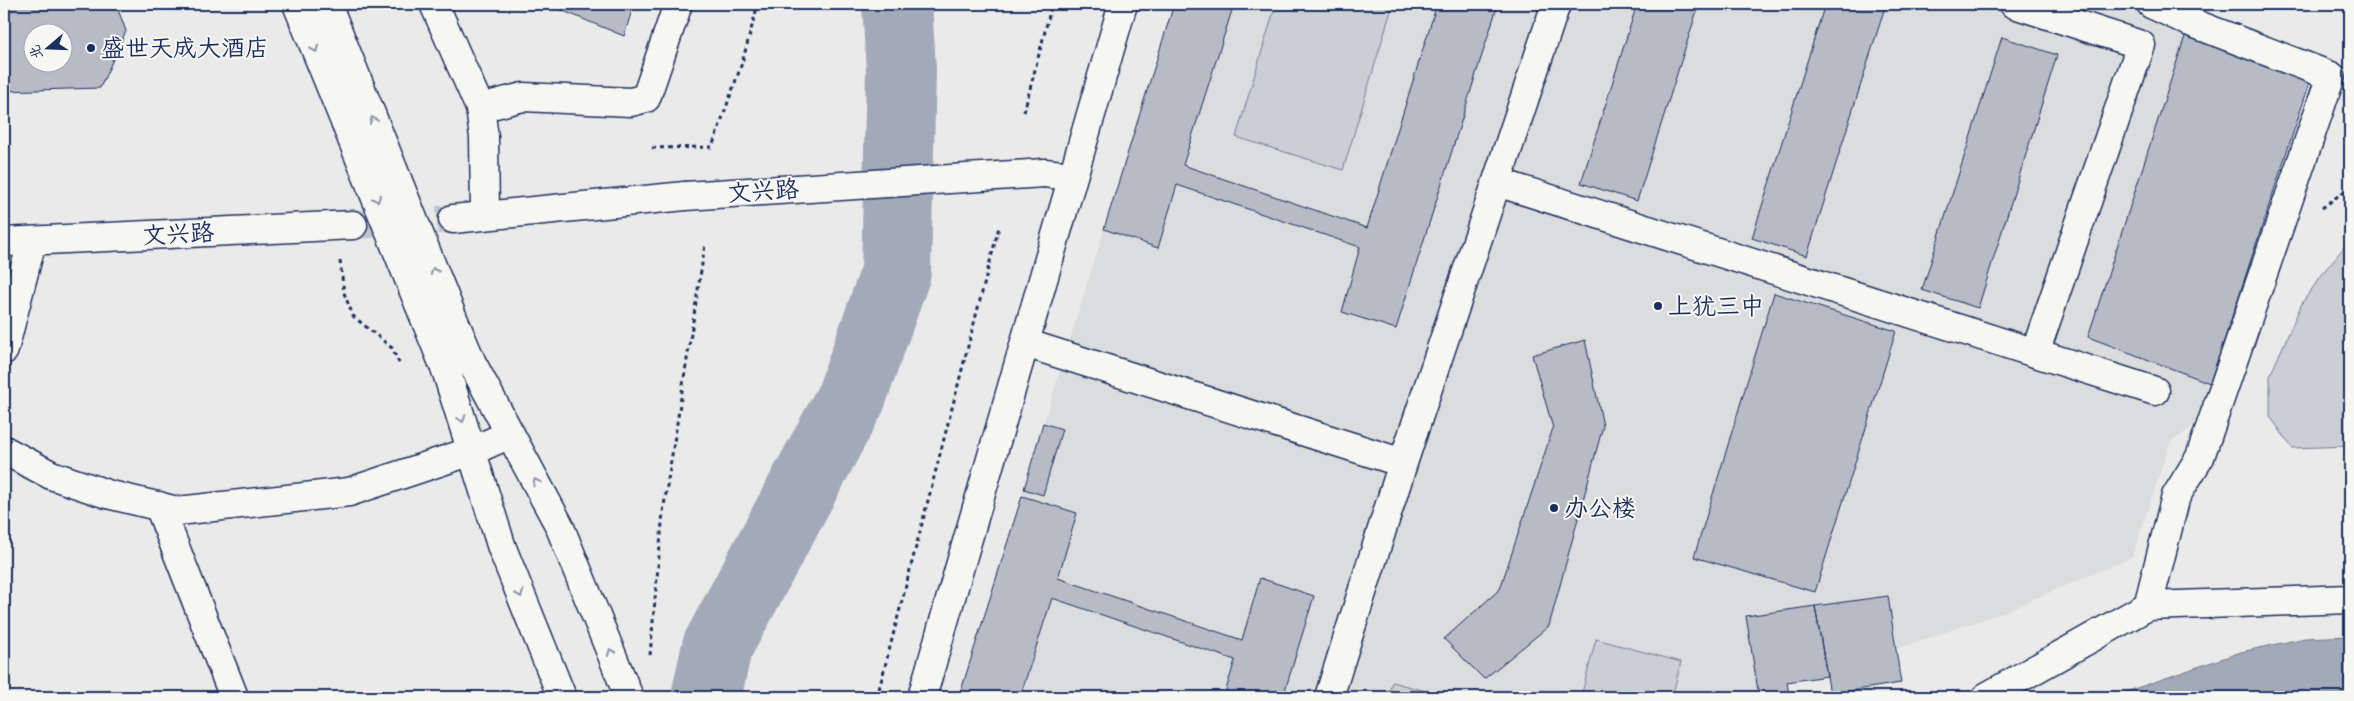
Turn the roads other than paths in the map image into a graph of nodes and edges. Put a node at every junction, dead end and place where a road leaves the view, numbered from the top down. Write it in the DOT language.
graph roads {
  1 [pos="297,4"];
  2 [pos="327,4"];
  3 [pos="434,4"];
  4 [pos="678,4"];
  5 [pos="1123,4"];
  6 [pos="1556,4"];
  7 [pos="2014,4"];
  8 [pos="2151,4"];
  9 [pos="480,108"];
  10 [pos="1072,176"];
  11 [pos="1497,182"];
  12 [pos="485,216"];
  13 [pos="453,218"];
  14 [pos="353,225"];
  15 [pos="32,241"];
  16 [pos="4,242"];
  17 [pos="440,321"];
  18 [pos="1025,343"];
  19 [pos="4,350"];
  20 [pos="2035,353"];
  21 [pos="2155,391"];
  22 [pos="510,434"];
  23 [pos="4,450"];
  24 [pos="472,451"];
  25 [pos="1403,463"];
  26 [pos="159,506"];
  27 [pos="2350,599"];
  28 [pos="2148,606"];
  29 [pos="234,697"];
  30 [pos="562,697"];
  31 [pos="629,697"];
  32 [pos="922,697"];
  33 [pos="1329,697"];
  34 [pos="1986,697"];
  1 -- 17 [label="main road, one-way, bridge"];
  17 -- 2 [label="main road, one-way, bridge"];
  3 -- 9 [label="main road"];
  4 -- 9 [label="main road"];
  5 -- 10 [label="main road"];
  6 -- 11 [label="main road"];
  7 -- 20 [label="main road"];
  8 -- 28 [label="main road"];
  9 -- 12 [label="main road"];
  10 -- 12 [label="main road, 文兴路, bridge"];
  10 -- 18 [label="main road"];
  11 -- 20 [label="main road"];
  11 -- 25 [label="main road"];
  12 -- 13 [label="main road, 文兴路"];
  14 -- 15 [label="main road, 文兴路"];
  15 -- 16 [label="main road, 文兴路"];
  15 -- 19 [label="main road"];
  17 -- 22 [label="main road"];
  17 -- 24 [label="main road, one-way"];
  18 -- 25 [label="main road"];
  18 -- 32 [label="main road"];
  20 -- 21 [label="main road"];
  22 -- 24 [label="main road"];
  31 -- 22 [label="main road, one-way"];
  23 -- 26 [label="main road"];
  24 -- 26 [label="main road"];
  24 -- 30 [label="main road, one-way"];
  25 -- 33 [label="main road"];
  26 -- 29 [label="main road"];
  27 -- 28 [label="main road"];
  28 -- 34 [label="main road"];
}
